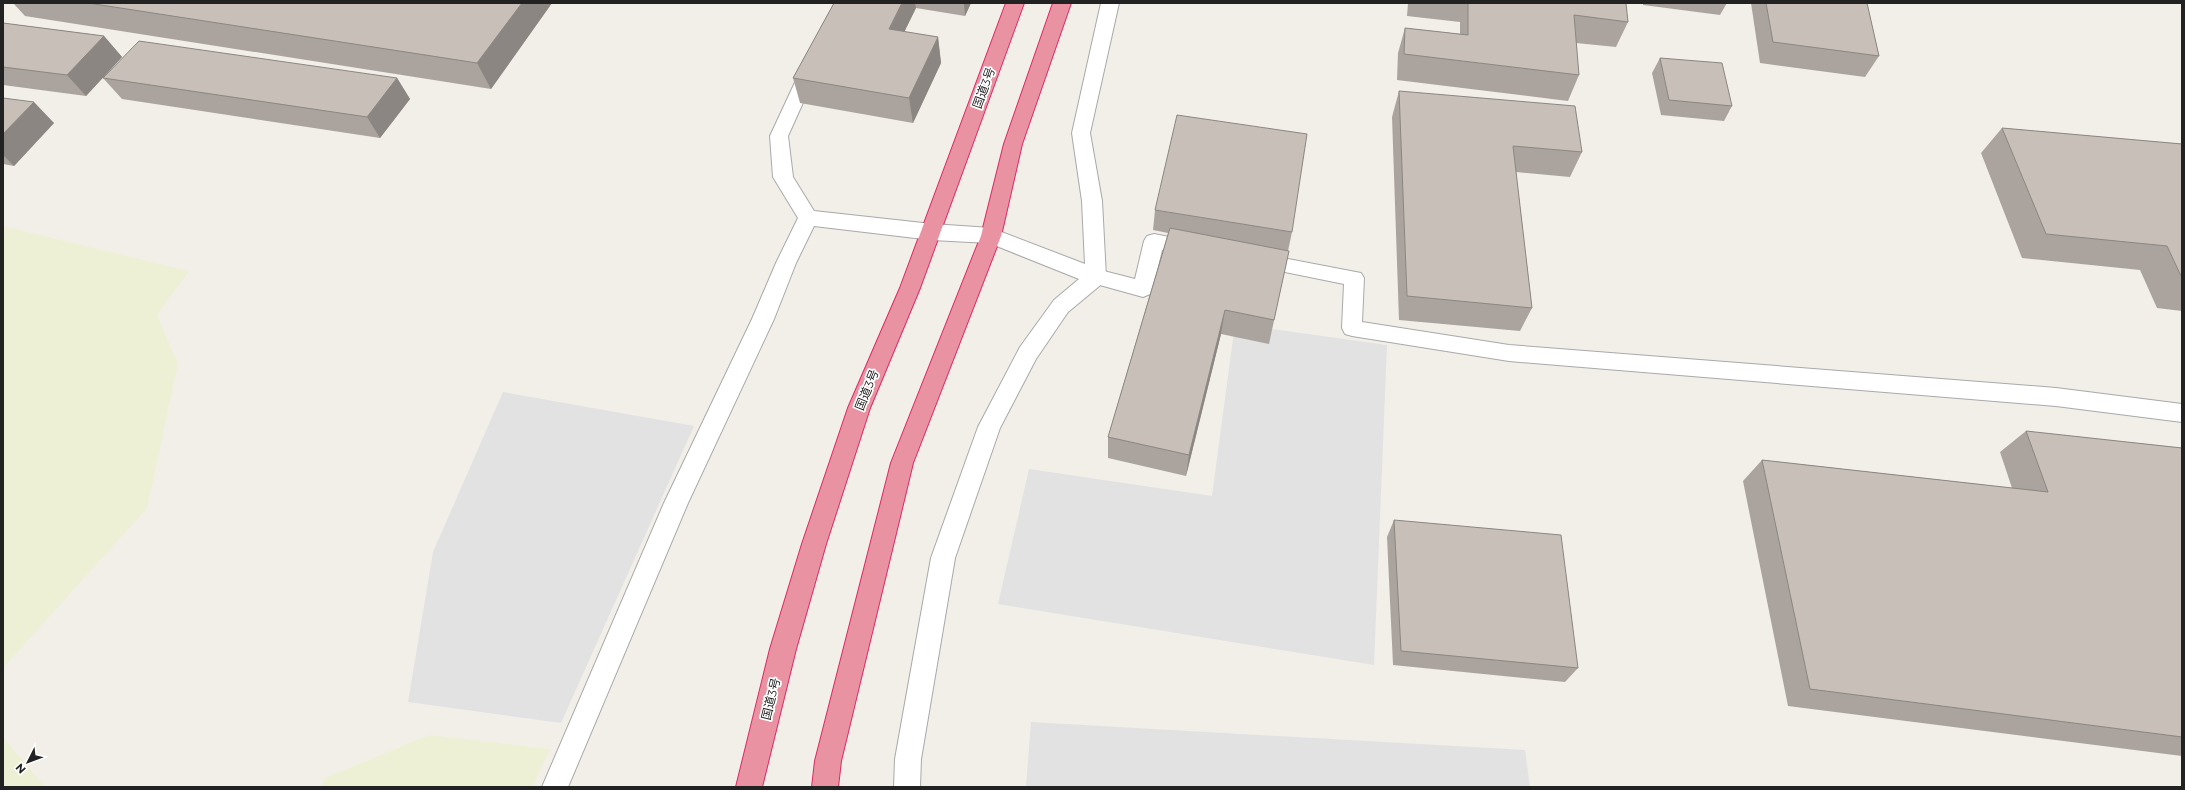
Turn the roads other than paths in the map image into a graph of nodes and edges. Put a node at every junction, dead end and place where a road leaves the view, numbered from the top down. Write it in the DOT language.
graph roads {
  1 [pos="1015,3"];
  2 [pos="1062,3"];
  3 [pos="1110,3"];
  4 [pos="817,52"];
  5 [pos="808,218"];
  6 [pos="932,232"];
  7 [pos="991,236"];
  8 [pos="1208,251"];
  9 [pos="1239,257"];
  10 [pos="1096,277"];
  11 [pos="2182,412"];
  12 [pos="555,787"];
  13 [pos="749,787"];
  14 [pos="825,787"];
  15 [pos="907,787"];
  1 -- 6 [label="highway, 国道3号"];
  2 -- 7 [label="highway"];
  3 -- 10 [label="street"];
  4 -- 5 [label="street"];
  5 -- 6 [label="street"];
  5 -- 12 [label="street"];
  6 -- 7 [label="street"];
  6 -- 13 [label="highway, 国道3号"];
  7 -- 10 [label="street"];
  7 -- 14 [label="highway"];
  8 -- 10 [label="lane"];
  9 -- 11 [label="lane"];
  10 -- 15 [label="street"];
}
